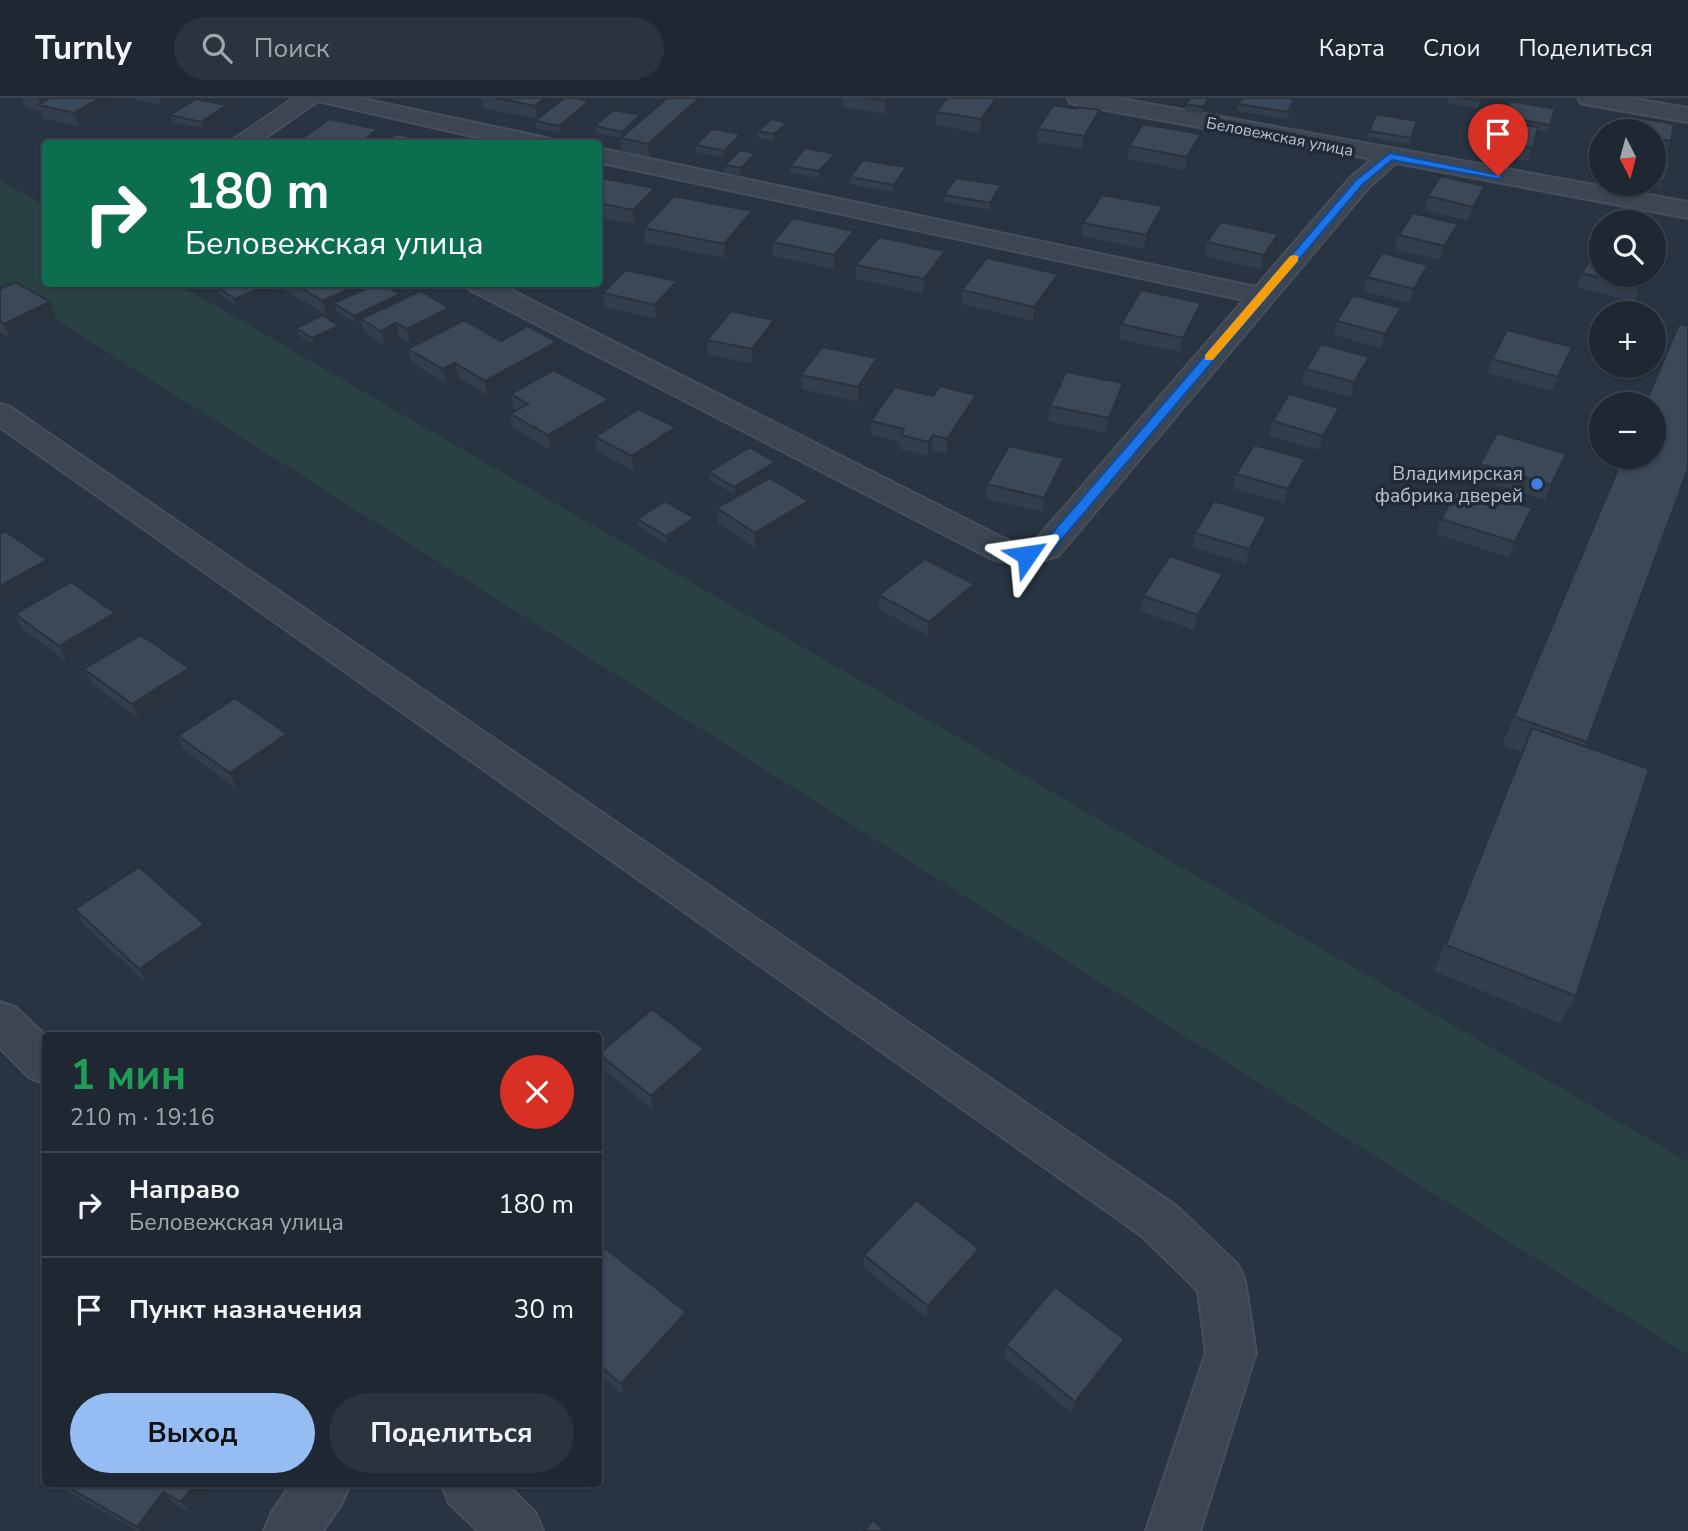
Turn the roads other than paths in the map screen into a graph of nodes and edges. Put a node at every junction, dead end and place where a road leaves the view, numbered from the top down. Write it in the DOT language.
graph roads {
  1 [pos="309,98"];
  2 [pos="327,98"];
  3 [pos="1079,98"];
  4 [pos="1589,98"];
  5 [pos="1688,115"];
  6 [pos="245,140"];
  7 [pos="523,140"];
  8 [pos="602,156"];
  9 [pos="1390,156"];
  10 [pos="1688,210"];
  11 [pos="485,287"];
  12 [pos="1262,296"];
  13 [pos="0,413"];
  14 [pos="0,1020"];
  15 [pos="42,1061"];
  16 [pos="321,1487"];
  17 [pos="471,1487"];
  18 [pos="290,1531"];
  19 [pos="516,1531"];
  20 [pos="1173,1531"];
  1 -- 6 [label="street"];
  2 -- 7 [label="street"];
  3 -- 9 [label="street, Беловежская улица"];
  4 -- 5 [label="street"];
  8 -- 12 [label="street"];
  9 -- 10 [label="street, Беловежская улица"];
  9 -- 12 [label="street"];
  11 -- 12 [label="street"];
  13 -- 20 [label="street"];
  14 -- 15 [label="street"];
  16 -- 18 [label="street"];
  17 -- 19 [label="street"];
}
